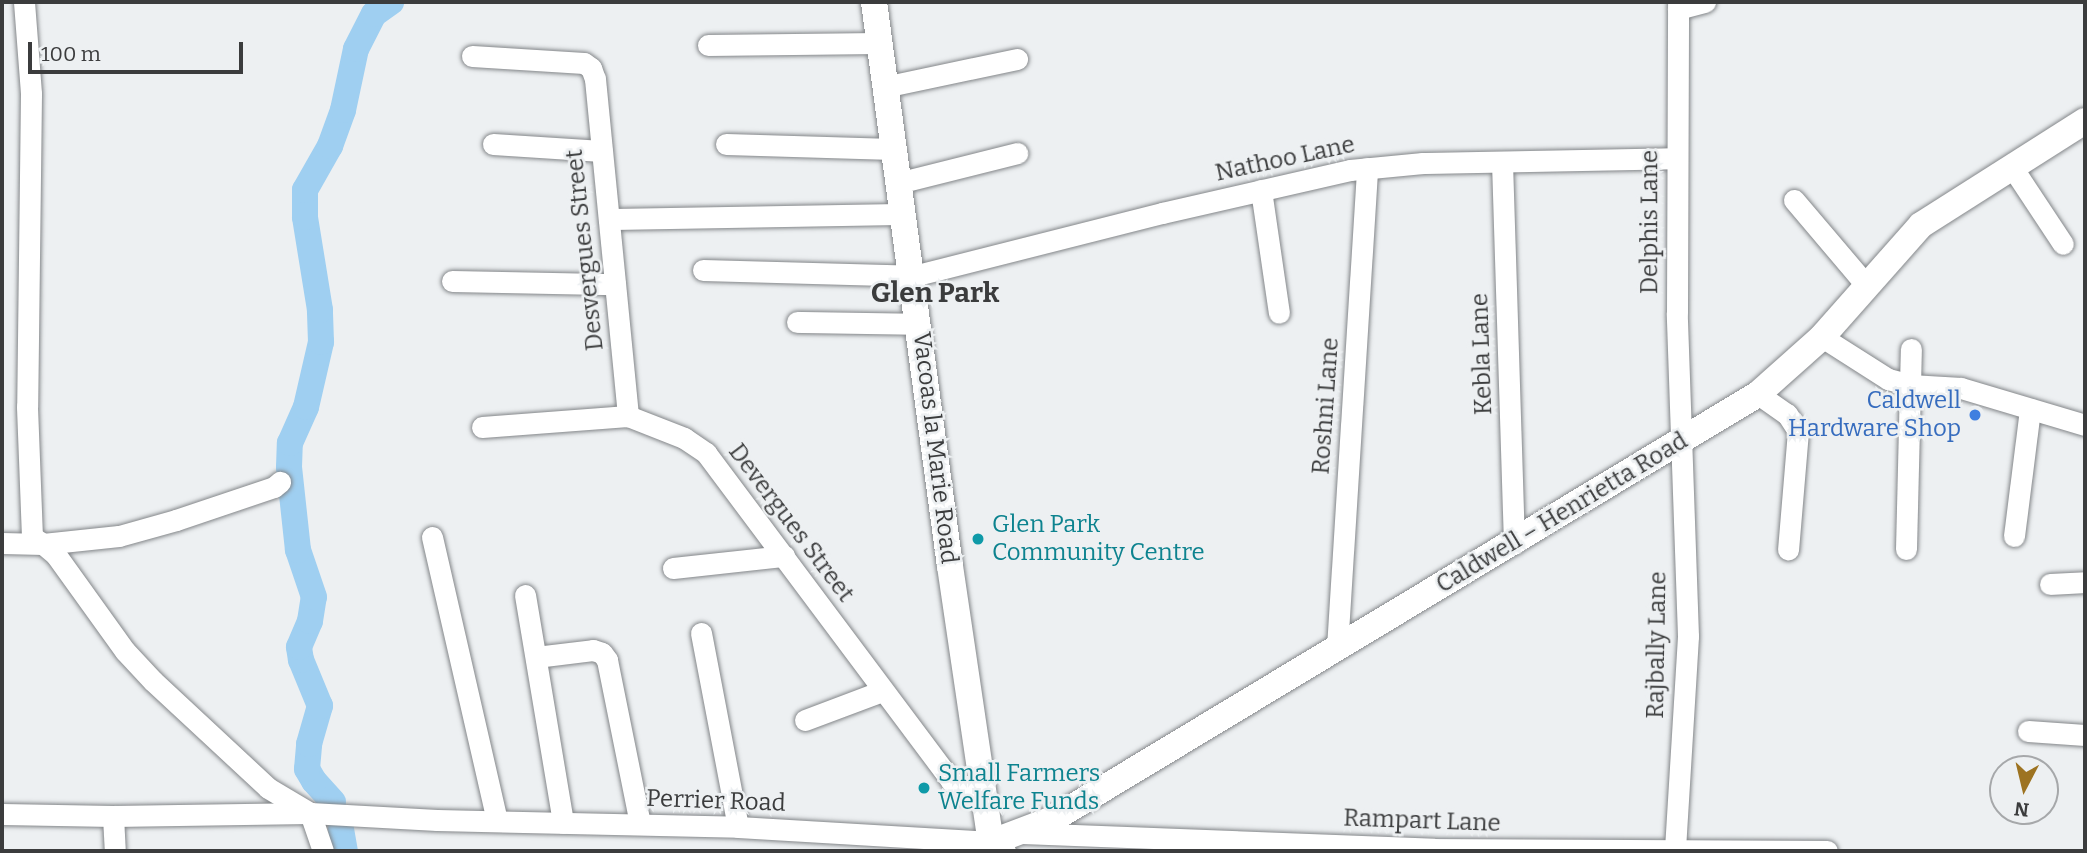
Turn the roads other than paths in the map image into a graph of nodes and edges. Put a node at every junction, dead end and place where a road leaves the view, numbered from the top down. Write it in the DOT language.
graph roads {
  1 [pos="24,2"];
  2 [pos="874,2"];
  3 [pos="1704,2"];
  4 [pos="1678,6"];
  5 [pos="879,43"];
  6 [pos="708,46"];
  7 [pos="472,56"];
  8 [pos="1017,59"];
  9 [pos="884,87"];
  10 [pos="2085,121"];
  11 [pos="493,144"];
  12 [pos="726,144"];
  13 [pos="893,149"];
  14 [pos="602,151"];
  15 [pos="1017,153"];
  16 [pos="1676,158"];
  17 [pos="1503,162"];
  18 [pos="2012,167"];
  19 [pos="1367,168"];
  20 [pos="898,183"];
  21 [pos="1261,190"];
  22 [pos="1794,200"];
  23 [pos="903,214"];
  24 [pos="609,219"];
  25 [pos="2063,244"];
  26 [pos="703,270"];
  27 [pos="913,276"];
  28 [pos="452,281"];
  29 [pos="615,284"];
  30 [pos="1866,285"];
  31 [pos="1279,313"];
  32 [pos="797,322"];
  33 [pos="919,324"];
  34 [pos="1822,337"];
  35 [pos="1911,349"];
  36 [pos="1910,385"];
  37 [pos="1758,394"];
  38 [pos="2029,409"];
  39 [pos="628,416"];
  40 [pos="2085,425"];
  41 [pos="482,427"];
  42 [pos="1679,442"];
  43 [pos="280,482"];
  44 [pos="2014,536"];
  45 [pos="432,537"];
  46 [pos="2,543"];
  47 [pos="43,544"];
  48 [pos="1514,544"];
  49 [pos="1906,549"];
  50 [pos="1788,550"];
  51 [pos="783,556"];
  52 [pos="673,568"];
  53 [pos="2085,582"];
  54 [pos="2050,584"];
  55 [pos="525,595"];
  56 [pos="701,633"];
  57 [pos="1337,648"];
  58 [pos="536,657"];
  59 [pos="882,691"];
  60 [pos="805,720"];
  61 [pos="2028,731"];
  62 [pos="2085,735"];
  63 [pos="983,797"];
  64 [pos="310,813"];
  65 [pos="2,814"];
  66 [pos="113,816"];
  67 [pos="497,821"];
  68 [pos="563,823"];
  69 [pos="640,824"];
  70 [pos="738,827"];
  71 [pos="1001,844"];
  72 [pos="1322,848"];
  73 [pos="1386,849"];
  74 [pos="1675,849"];
  75 [pos="1434,850"];
  76 [pos="115,851"];
  77 [pos="323,851"];
  78 [pos="1543,851"];
  79 [pos="1826,851"];
  1 -- 47 [label="street"];
  2 -- 5 [label="main road, Vacoas la Marie Road"];
  3 -- 4 [label="street"];
  4 -- 16 [label="street, Delphis Lane"];
  5 -- 6 [label="street"];
  5 -- 9 [label="main road, Vacoas la Marie Road"];
  7 -- 14 [label="street, Desvergues Street"];
  8 -- 9 [label="street"];
  9 -- 13 [label="main road, Vacoas la Marie Road"];
  10 -- 18 [label="main road, Caldwell – Henrietta Road"];
  11 -- 14 [label="street"];
  12 -- 13 [label="street"];
  13 -- 20 [label="main road, Vacoas la Marie Road"];
  14 -- 24 [label="street, Desvergues Street"];
  15 -- 20 [label="street"];
  16 -- 17 [label="street, Nathoo Lane"];
  16 -- 42 [label="street, Delphis Lane"];
  17 -- 19 [label="street, Nathoo Lane"];
  17 -- 48 [label="street, Kebla Lane"];
  18 -- 25 [label="street"];
  18 -- 30 [label="main road, Caldwell – Henrietta Road"];
  19 -- 21 [label="street, Nathoo Lane"];
  19 -- 57 [label="street, Roshni Lane"];
  20 -- 23 [label="main road, Vacoas la Marie Road"];
  21 -- 27 [label="street, Nathoo Lane"];
  21 -- 31 [label="street"];
  22 -- 30 [label="street"];
  23 -- 24 [label="street"];
  23 -- 27 [label="main road, Vacoas la Marie Road"];
  24 -- 29 [label="street, Desvergues Street"];
  26 -- 27 [label="street, Nathoo Lane"];
  27 -- 33 [label="main road, Vacoas la Marie Road"];
  28 -- 29 [label="street"];
  29 -- 39 [label="street, Desvergues Street"];
  30 -- 34 [label="main road, Caldwell – Henrietta Road"];
  32 -- 33 [label="street"];
  33 -- 63 [label="main road, Vacoas la Marie Road"];
  34 -- 36 [label="street"];
  34 -- 37 [label="main road, Caldwell – Henrietta Road"];
  35 -- 36 [label="street"];
  36 -- 38 [label="street"];
  36 -- 49 [label="street"];
  37 -- 42 [label="main road, Caldwell – Henrietta Road"];
  37 -- 50 [label="street"];
  38 -- 40 [label="street"];
  38 -- 44 [label="street"];
  39 -- 41 [label="street, Devergues Street"];
  39 -- 51 [label="street, Devergues Street"];
  42 -- 48 [label="main road, Caldwell – Henrietta Road"];
  42 -- 74 [label="street, Rajbally Lane"];
  43 -- 47 [label="street"];
  45 -- 67 [label="street"];
  46 -- 47 [label="street"];
  47 -- 64 [label="street"];
  48 -- 57 [label="main road, Caldwell – Henrietta Road"];
  51 -- 52 [label="street"];
  51 -- 59 [label="street, Devergues Street"];
  53 -- 54 [label="street"];
  55 -- 58 [label="street"];
  56 -- 70 [label="street"];
  57 -- 71 [label="main road, Caldwell – Henrietta Road"];
  58 -- 68 [label="street"];
  58 -- 69 [label="street"];
  59 -- 60 [label="street"];
  59 -- 63 [label="street, Devergues Street"];
  61 -- 62 [label="street"];
  63 -- 71 [label="main road, Vacoas la Marie Road"];
  64 -- 66 [label="street, Perrier Road"];
  64 -- 67 [label="street, Perrier Road"];
  64 -- 77 [label="street"];
  65 -- 66 [label="street, Perrier Road"];
  66 -- 76 [label="street"];
  67 -- 68 [label="street, Perrier Road"];
  68 -- 69 [label="street, Perrier Road"];
  69 -- 70 [label="street, Perrier Road"];
  70 -- 71 [label="street, Perrier Road"];
  71 -- 72 [label="street, Rampart Lane"];
  72 -- 73 [label="street, Rampart Lane"];
  73 -- 75 [label="street, Rampart Lane"];
  74 -- 78 [label="street, Rampart Lane"];
  74 -- 79 [label="street, Rampart Lane"];
  75 -- 78 [label="street, Rampart Lane"];
}
